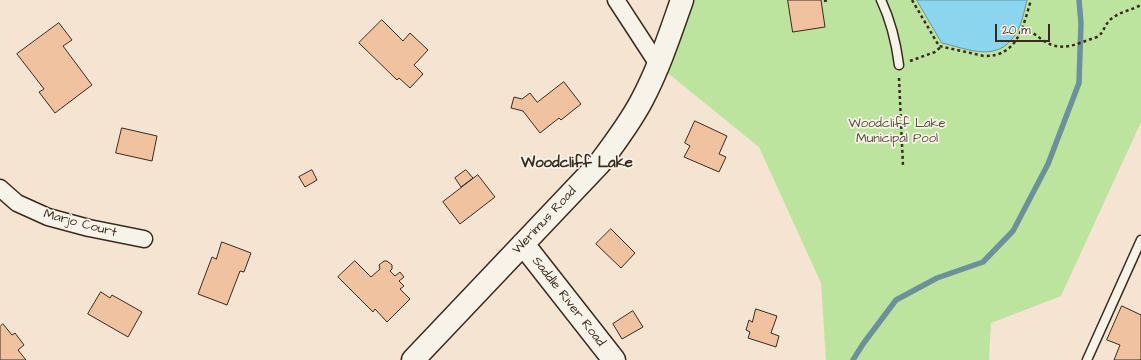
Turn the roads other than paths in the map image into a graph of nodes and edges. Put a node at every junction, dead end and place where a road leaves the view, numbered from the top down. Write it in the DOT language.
graph roads {
  1 [pos="616,0"];
  2 [pos="682,0"];
  3 [pos="881,0"];
  4 [pos="899,65"];
  5 [pos="659,66"];
  6 [pos="0,188"];
  7 [pos="144,240"];
  8 [pos="1141,240"];
  9 [pos="523,244"];
  10 [pos="413,360"];
  11 [pos="614,360"];
  12 [pos="1087,360"];
  1 -- 5 [label="street"];
  2 -- 5 [label="main road, Werimus Road"];
  3 -- 4 [label="lane"];
  5 -- 9 [label="main road, Werimus Road"];
  6 -- 7 [label="street, Marjo Court"];
  8 -- 12 [label="lane"];
  9 -- 10 [label="main road, Werimus Road"];
  9 -- 11 [label="main road, Saddle River Road"];
}
